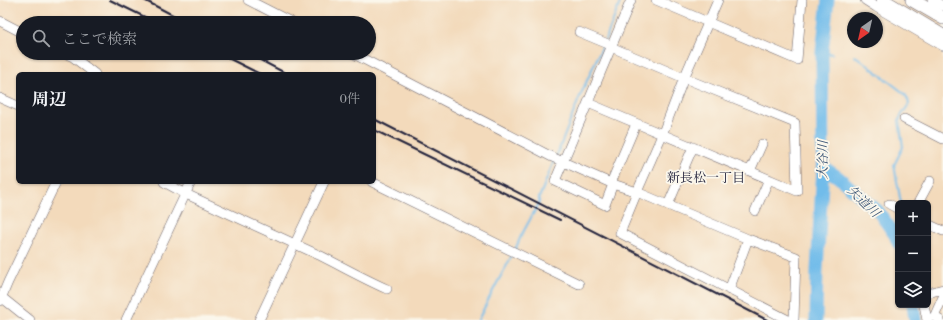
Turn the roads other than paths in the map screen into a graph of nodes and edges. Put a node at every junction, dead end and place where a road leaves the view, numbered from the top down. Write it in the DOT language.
graph roads {
  1 [pos="248,0"];
  2 [pos="631,0"];
  3 [pos="656,0"];
  4 [pos="718,0"];
  5 [pos="802,0"];
  6 [pos="865,0"];
  7 [pos="883,0"];
  8 [pos="912,0"];
  9 [pos="932,0"];
  10 [pos="943,6"];
  11 [pos="279,16"];
  12 [pos="943,18"];
  13 [pos="0,21"];
  14 [pos="709,22"];
  15 [pos="16,29"];
  16 [pos="579,32"];
  17 [pos="943,36"];
  18 [pos="606,44"];
  19 [pos="943,46"];
  20 [pos="76,60"];
  21 [pos="366,60"];
  22 [pos="92,72"];
  23 [pos="684,78"];
  24 [pos="0,98"];
  25 [pos="588,103"];
  26 [pos="16,105"];
  27 [pos="904,119"];
  28 [pos="636,124"];
  29 [pos="662,135"];
  30 [pos="943,139"];
  31 [pos="762,144"];
  32 [pos="692,148"];
  33 [pos="558,159"];
  34 [pos="750,172"];
  35 [pos="769,179"];
  36 [pos="930,181"];
  37 [pos="612,183"];
  38 [pos="55,184"];
  39 [pos="168,184"];
  40 [pos="190,184"];
  41 [pos="321,184"];
  42 [pos="376,184"];
  43 [pos="636,192"];
  44 [pos="186,194"];
  45 [pos="920,200"];
  46 [pos="889,204"];
  47 [pos="668,205"];
  48 [pos="895,207"];
  49 [pos="755,211"];
  50 [pos="931,225"];
  51 [pos="943,231"];
  52 [pos="748,239"];
  53 [pos="295,245"];
  54 [pos="579,284"];
  55 [pos="387,289"];
  56 [pos="943,289"];
  57 [pos="729,290"];
  58 [pos="931,292"];
  59 [pos="943,297"];
  60 [pos="0,298"];
  61 [pos="925,308"];
  62 [pos="30,320"];
  63 [pos="126,320"];
  64 [pos="259,320"];
  65 [pos="788,320"];
  66 [pos="794,320"];
  67 [pos="927,320"];
  68 [pos="940,320"];
  1 -- 11 [label="street"];
  2 -- 18 [label="street"];
  3 -- 14 [label="street"];
  4 -- 14 [label="street"];
  5 -- 14 [label="street"];
  6 -- 19 [label="street"];
  7 -- 17 [label="highway"];
  8 -- 12 [label="highway"];
  9 -- 10 [label="street"];
  13 -- 15 [label="street"];
  14 -- 23 [label="street"];
  16 -- 18 [label="street"];
  18 -- 23 [label="street"];
  18 -- 25 [label="street"];
  20 -- 22 [label="street"];
  21 -- 33 [label="street"];
  23 -- 29 [label="street"];
  23 -- 35 [label="street"];
  24 -- 26 [label="street"];
  25 -- 28 [label="street"];
  25 -- 33 [label="street"];
  27 -- 30 [label="street"];
  28 -- 29 [label="street"];
  28 -- 37 [label="street"];
  29 -- 32 [label="street"];
  29 -- 43 [label="street"];
  31 -- 34 [label="street"];
  32 -- 34 [label="street"];
  32 -- 47 [label="street"];
  33 -- 37 [label="street"];
  33 -- 37 [label="street"];
  34 -- 35 [label="street"];
  35 -- 49 [label="street"];
  36 -- 45 [label="street"];
  37 -- 43 [label="street"];
  38 -- 60 [label="street"];
  39 -- 44 [label="street"];
  40 -- 44 [label="street"];
  41 -- 53 [label="street"];
  42 -- 54 [label="street"];
  43 -- 47 [label="street"];
  43 -- 57 [label="street"];
  44 -- 53 [label="street"];
  44 -- 63 [label="street"];
  46 -- 48 [label="street"];
  47 -- 52 [label="street"];
  50 -- 51 [label="street"];
  52 -- 57 [label="street"];
  52 -- 66 [label="street"];
  53 -- 55 [label="street"];
  53 -- 64 [label="street"];
  56 -- 58 [label="street"];
  57 -- 65 [label="street"];
  59 -- 68 [label="street"];
  60 -- 62 [label="street"];
  61 -- 67 [label="street"];
}
